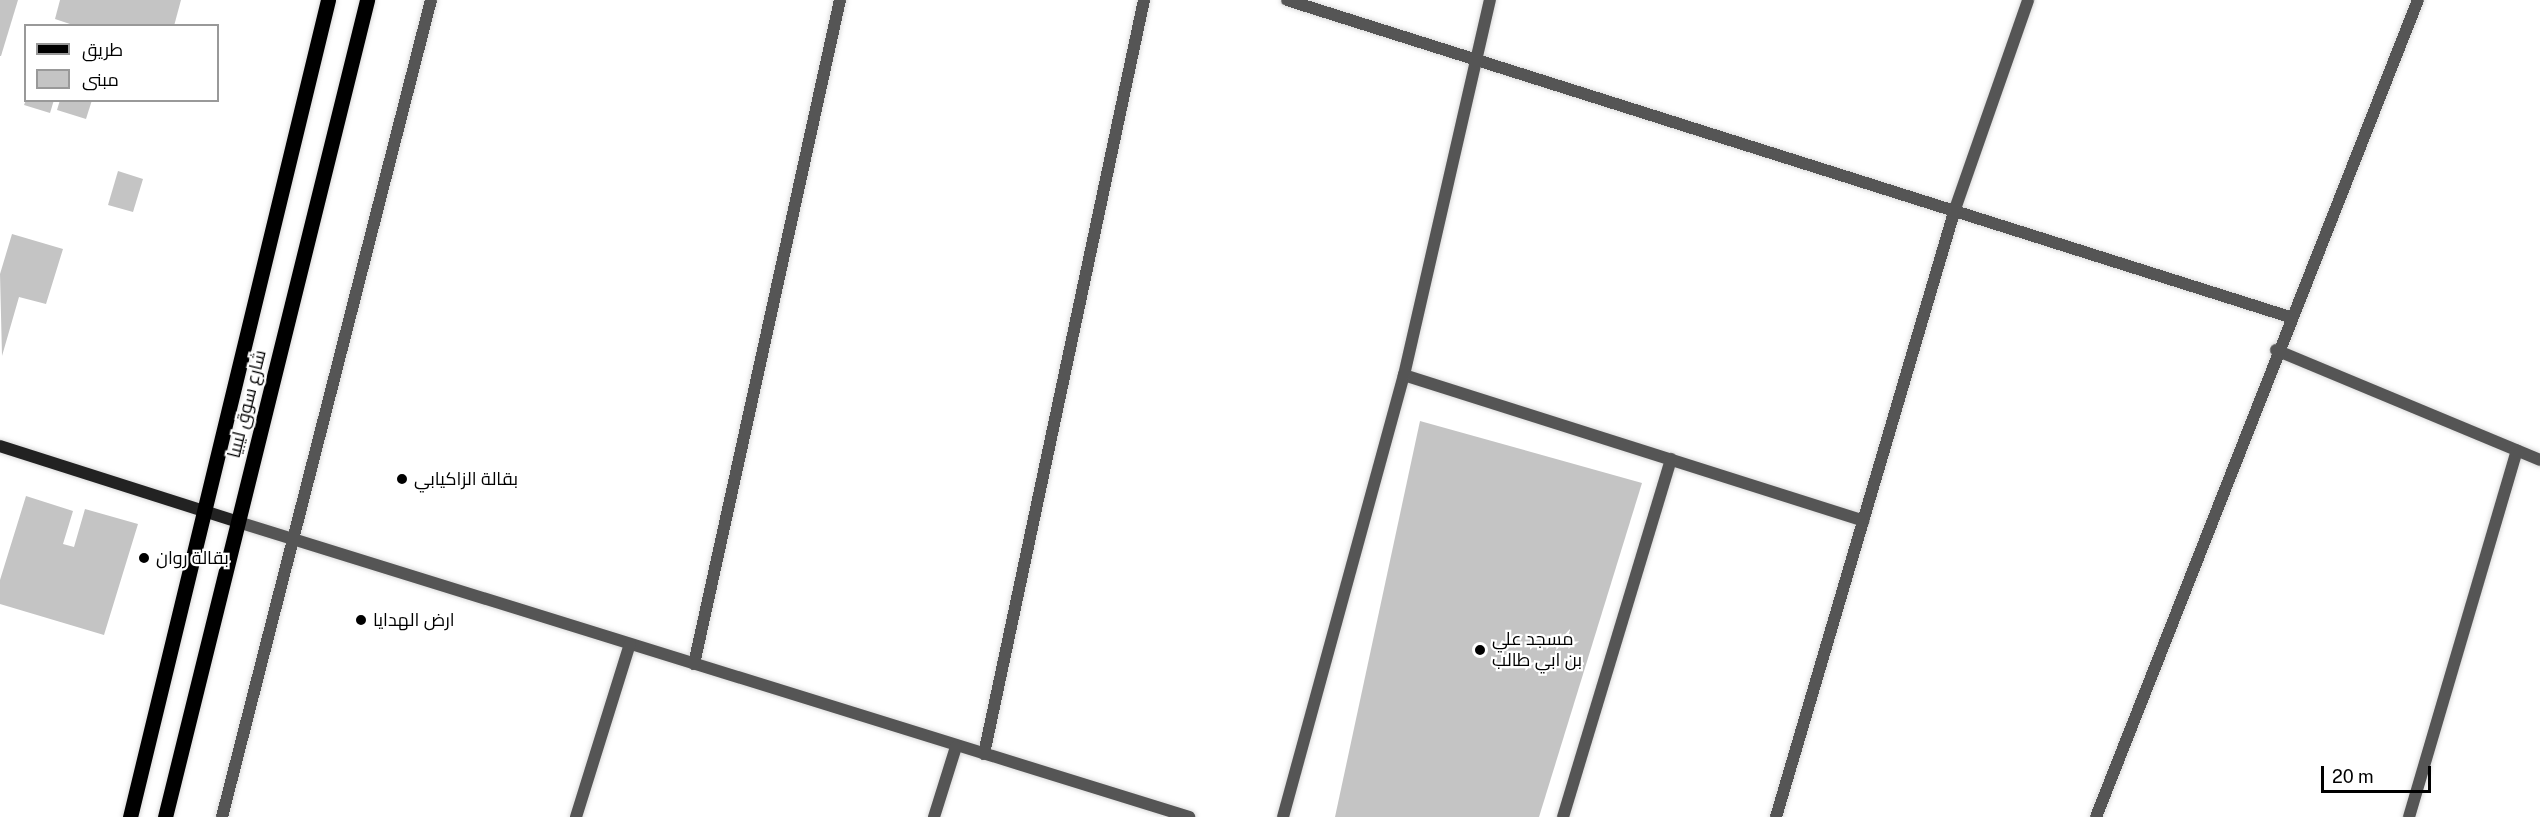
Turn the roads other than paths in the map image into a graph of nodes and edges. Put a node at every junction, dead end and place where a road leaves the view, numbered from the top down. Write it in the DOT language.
graph roads {
  1 [pos="328,0"];
  2 [pos="367,0"];
  3 [pos="431,0"];
  4 [pos="840,0"];
  5 [pos="1144,0"];
  6 [pos="1287,0"];
  7 [pos="1490,0"];
  8 [pos="2028,0"];
  9 [pos="2418,0"];
  10 [pos="1477,61"];
  11 [pos="1955,209"];
  12 [pos="2290,317"];
  13 [pos="2276,350"];
  14 [pos="1404,375"];
  15 [pos="0,446"];
  16 [pos="2517,451"];
  17 [pos="1671,459"];
  18 [pos="2540,460"];
  19 [pos="204,512"];
  20 [pos="1863,521"];
  21 [pos="238,522"];
  22 [pos="293,538"];
  23 [pos="630,644"];
  24 [pos="694,664"];
  25 [pos="956,747"];
  26 [pos="984,754"];
  27 [pos="129,817"];
  28 [pos="165,817"];
  29 [pos="222,817"];
  30 [pos="576,817"];
  31 [pos="934,817"];
  32 [pos="1189,817"];
  33 [pos="1283,817"];
  34 [pos="1563,817"];
  35 [pos="1776,817"];
  36 [pos="2096,817"];
  37 [pos="2409,817"];
  1 -- 19 [label="main road, شارع سوق ليبيا"];
  2 -- 21 [label="main road, شارع سوق ليبيا"];
  3 -- 22 [label="street"];
  4 -- 24 [label="street"];
  5 -- 26 [label="street"];
  6 -- 10 [label="street"];
  7 -- 10 [label="street"];
  8 -- 11 [label="street"];
  9 -- 12 [label="street"];
  10 -- 11 [label="street"];
  10 -- 14 [label="street"];
  11 -- 12 [label="street"];
  11 -- 20 [label="street"];
  12 -- 13 [label="street"];
  13 -- 16 [label="street"];
  13 -- 36 [label="street"];
  14 -- 17 [label="street"];
  14 -- 33 [label="street"];
  15 -- 19 [label="street"];
  16 -- 18 [label="street"];
  16 -- 37 [label="street"];
  17 -- 20 [label="street"];
  17 -- 34 [label="street"];
  19 -- 21 [label="street"];
  19 -- 27 [label="main road, شارع سوق ليبيا"];
  20 -- 35 [label="street"];
  21 -- 22 [label="street"];
  21 -- 28 [label="main road, شارع سوق ليبيا"];
  22 -- 23 [label="street"];
  22 -- 29 [label="street"];
  23 -- 24 [label="street"];
  23 -- 30 [label="street"];
  24 -- 25 [label="street"];
  25 -- 26 [label="street"];
  25 -- 31 [label="street"];
  26 -- 32 [label="street"];
}
